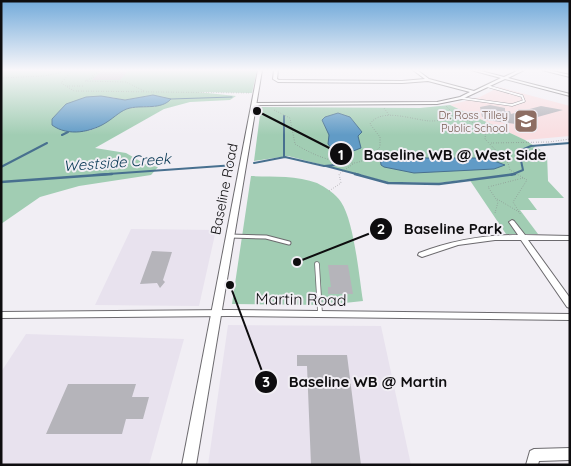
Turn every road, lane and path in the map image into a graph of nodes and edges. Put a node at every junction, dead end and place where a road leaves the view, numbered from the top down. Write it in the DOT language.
graph roads {
  1 [pos="132,92"];
  2 [pos="150,92"];
  3 [pos="249,92"];
  4 [pos="256,92"];
  5 [pos="474,92"];
  6 [pos="507,92"];
  7 [pos="557,92"];
  8 [pos="570,95"];
  9 [pos="461,98"];
  10 [pos="254,104"];
  11 [pos="446,105"];
  12 [pos="383,107"];
  13 [pos="273,109"];
  14 [pos="389,116"];
  15 [pos="451,119"];
  16 [pos="570,139"];
  17 [pos="491,143"];
  18 [pos="354,163"];
  19 [pos="525,178"];
  20 [pos="329,191"];
  21 [pos="497,199"];
  22 [pos="495,213"];
  23 [pos="512,222"];
  24 [pos="228,236"];
  25 [pos="524,238"];
  26 [pos="570,238"];
  27 [pos="289,243"];
  28 [pos="422,255"];
  29 [pos="317,264"];
  30 [pos="570,305"];
  31 [pos="215,313"];
  32 [pos="320,314"];
  33 [pos="3,317"];
  34 [pos="570,317"];
  35 [pos="570,454"];
  36 [pos="189,465"];
  37 [pos="532,465"];
  1 -- 2 [label="path"];
  2 -- 3 [label="path"];
  4 -- 10 [label="street, Baseline Road"];
  5 -- 9 [label="street"];
  6 -- 9 [label="lane"];
  7 -- 8 [label="street"];
  9 -- 10 [label="street"];
  10 -- 24 [label="street, Baseline Road"];
  11 -- 15 [label="path"];
  12 -- 14 [label="path"];
  13 -- 18 [label="path"];
  14 -- 15 [label="path"];
  14 -- 18 [label="path"];
  15 -- 17 [label="path"];
  16 -- 17 [label="path"];
  17 -- 19 [label="path"];
  18 -- 20 [label="path"];
  19 -- 21 [label="path"];
  19 -- 21 [label="path"];
  21 -- 22 [label="path"];
  23 -- 25 [label="street"];
  24 -- 27 [label="lane"];
  24 -- 31 [label="street, Baseline Road"];
  25 -- 26 [label="street"];
  25 -- 28 [label="street"];
  25 -- 30 [label="street"];
  29 -- 32 [label="lane"];
  31 -- 32 [label="street, Martin Road"];
  31 -- 33 [label="street, Martin Road"];
  31 -- 36 [label="street"];
  32 -- 34 [label="street, Martin Road"];
  35 -- 37 [label="street"];
}
